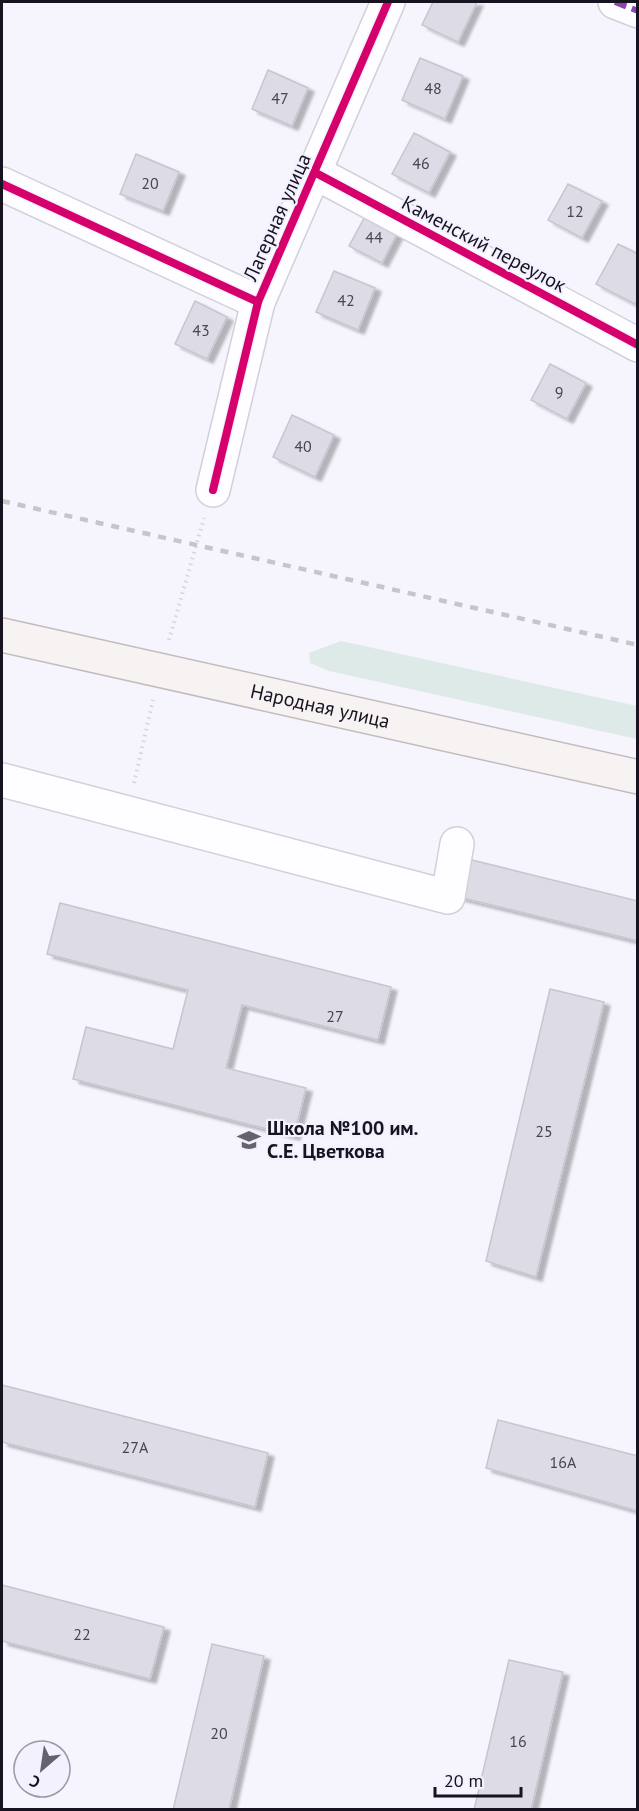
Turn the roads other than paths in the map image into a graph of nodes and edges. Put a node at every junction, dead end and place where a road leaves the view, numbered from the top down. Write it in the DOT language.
graph roads {
  1 [pos="388,2"];
  2 [pos="615,2"];
  3 [pos="638,11"];
  4 [pos="316,173"];
  5 [pos="2,184"];
  6 [pos="258,302"];
  7 [pos="638,345"];
  8 [pos="213,490"];
  9 [pos="2,635"];
  10 [pos="638,777"];
  11 [pos="2,780"];
  12 [pos="457,844"];
  1 -- 4 [label="street, Лагерная улица"];
  2 -- 3 [label="street"];
  4 -- 6 [label="street, Лагерная улица"];
  4 -- 7 [label="street, Каменский переулок"];
  5 -- 6 [label="street"];
  6 -- 8 [label="street, Лагерная улица"];
  9 -- 10 [label="main road, Народная улица"];
  11 -- 12 [label="street"];
}
